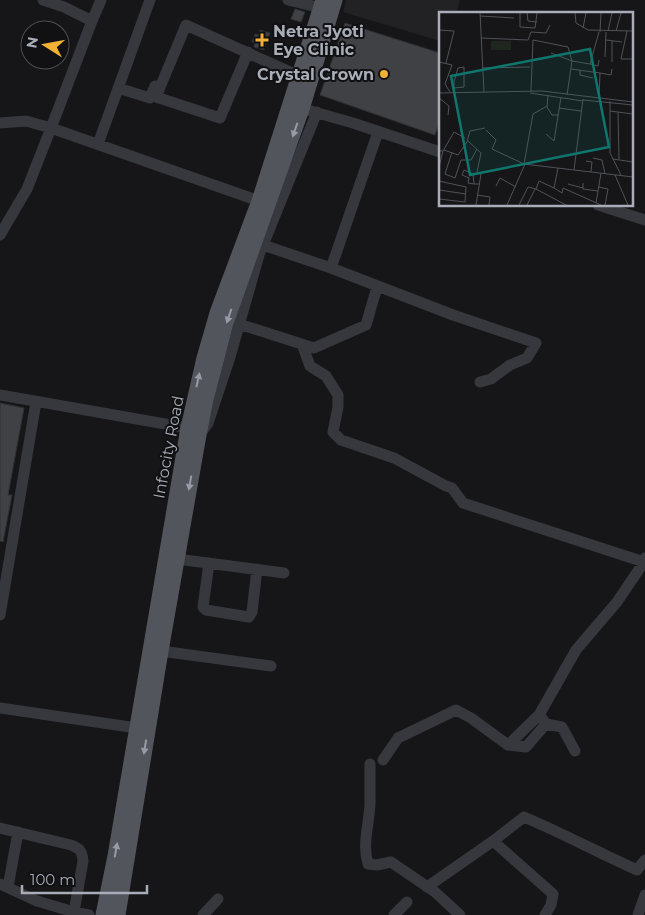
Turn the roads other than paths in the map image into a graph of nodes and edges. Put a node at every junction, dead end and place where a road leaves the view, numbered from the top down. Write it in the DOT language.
graph roads {
  1 [pos="43,0"];
  2 [pos="101,0"];
  3 [pos="150,0"];
  4 [pos="288,0"];
  5 [pos="335,0"];
  6 [pos="341,0"];
  7 [pos="322,4"];
  8 [pos="182,19"];
  9 [pos="92,21"];
  10 [pos="248,52"];
  11 [pos="299,76"];
  12 [pos="118,88"];
  13 [pos="309,110"];
  14 [pos="0,123"];
  15 [pos="51,128"];
  16 [pos="378,132"];
  17 [pos="98,144"];
  18 [pos="439,152"];
  19 [pos="259,201"];
  20 [pos="601,206"];
  21 [pos="645,220"];
  22 [pos="0,235"];
  23 [pos="263,245"];
  24 [pos="331,268"];
  25 [pos="238,274"];
  26 [pos="377,287"];
  27 [pos="239,324"];
  28 [pos="302,344"];
  29 [pos="480,382"];
  30 [pos="0,396"];
  31 [pos="36,402"];
  32 [pos="193,431"];
  33 [pos="178,518"];
  34 [pos="177,559"];
  35 [pos="644,560"];
  36 [pos="209,563"];
  37 [pos="256,569"];
  38 [pos="284,573"];
  39 [pos="0,615"];
  40 [pos="161,651"];
  41 [pos="271,666"];
  42 [pos="0,708"];
  43 [pos="543,720"];
  44 [pos="137,728"];
  45 [pos="575,751"];
  46 [pos="383,760"];
  47 [pos="370,764"];
  48 [pos="131,801"];
  49 [pos="0,828"];
  50 [pos="18,832"];
  51 [pos="493,840"];
  52 [pos="645,860"];
  53 [pos="4,885"];
  54 [pos="427,886"];
  55 [pos="645,895"];
  56 [pos="218,898"];
  57 [pos="407,902"];
  58 [pos="74,912"];
  59 [pos="89,915"];
  60 [pos="103,915"];
  61 [pos="118,915"];
  62 [pos="202,915"];
  63 [pos="394,915"];
  64 [pos="460,915"];
  65 [pos="546,915"];
  66 [pos="638,915"];
  1 -- 9 [label="street"];
  2 -- 9 [label="street"];
  3 -- 12 [label="street"];
  4 -- 7 [label="street"];
  5 -- 13 [label="main road, Infocity Road"];
  6 -- 13 [label="street"];
  7 -- 11 [label="main road, Infocity Road"];
  8 -- 12 [label="street"];
  9 -- 15 [label="street"];
  10 -- 10 [label="street"];
  10 -- 11 [label="street"];
  11 -- 19 [label="main road, Infocity Road"];
  12 -- 17 [label="street"];
  13 -- 16 [label="street"];
  13 -- 23 [label="street"];
  13 -- 25 [label="main road, Infocity Road, one-way"];
  14 -- 15 [label="street"];
  15 -- 17 [label="street"];
  15 -- 22 [label="street"];
  16 -- 18 [label="street"];
  16 -- 24 [label="street"];
  17 -- 19 [label="street"];
  19 -- 25 [label="main road, Infocity Road"];
  20 -- 21 [label="street"];
  23 -- 24 [label="street"];
  23 -- 27 [label="street"];
  24 -- 26 [label="street"];
  25 -- 32 [label="main road, Infocity Road"];
  26 -- 28 [label="street"];
  26 -- 29 [label="street"];
  27 -- 28 [label="street"];
  27 -- 32 [label="street"];
  28 -- 35 [label="street"];
  30 -- 31 [label="street"];
  31 -- 32 [label="street"];
  31 -- 39 [label="street"];
  32 -- 33 [label="main road, Infocity Road"];
  33 -- 34 [label="main road, Infocity Road"];
  33 -- 44 [label="main road, Infocity Road"];
  34 -- 36 [label="street"];
  34 -- 40 [label="main road, Infocity Road"];
  35 -- 43 [label="street"];
  36 -- 37 [label="street"];
  36 -- 37 [label="street"];
  37 -- 38 [label="street"];
  40 -- 41 [label="street"];
  40 -- 48 [label="main road, Infocity Road, one-way"];
  42 -- 44 [label="street"];
  43 -- 45 [label="street"];
  43 -- 46 [label="street"];
  44 -- 48 [label="main road, Infocity Road"];
  47 -- 54 [label="street"];
  60 -- 48 [label="main road, Infocity Road, one-way"];
  48 -- 61 [label="main road, Infocity Road"];
  49 -- 50 [label="street"];
  50 -- 53 [label="street"];
  50 -- 58 [label="street"];
  51 -- 52 [label="street"];
  51 -- 54 [label="street"];
  51 -- 65 [label="street"];
  53 -- 58 [label="street"];
  54 -- 64 [label="street"];
  55 -- 66 [label="street"];
  56 -- 62 [label="street"];
  57 -- 63 [label="street"];
  58 -- 59 [label="street"];
}
